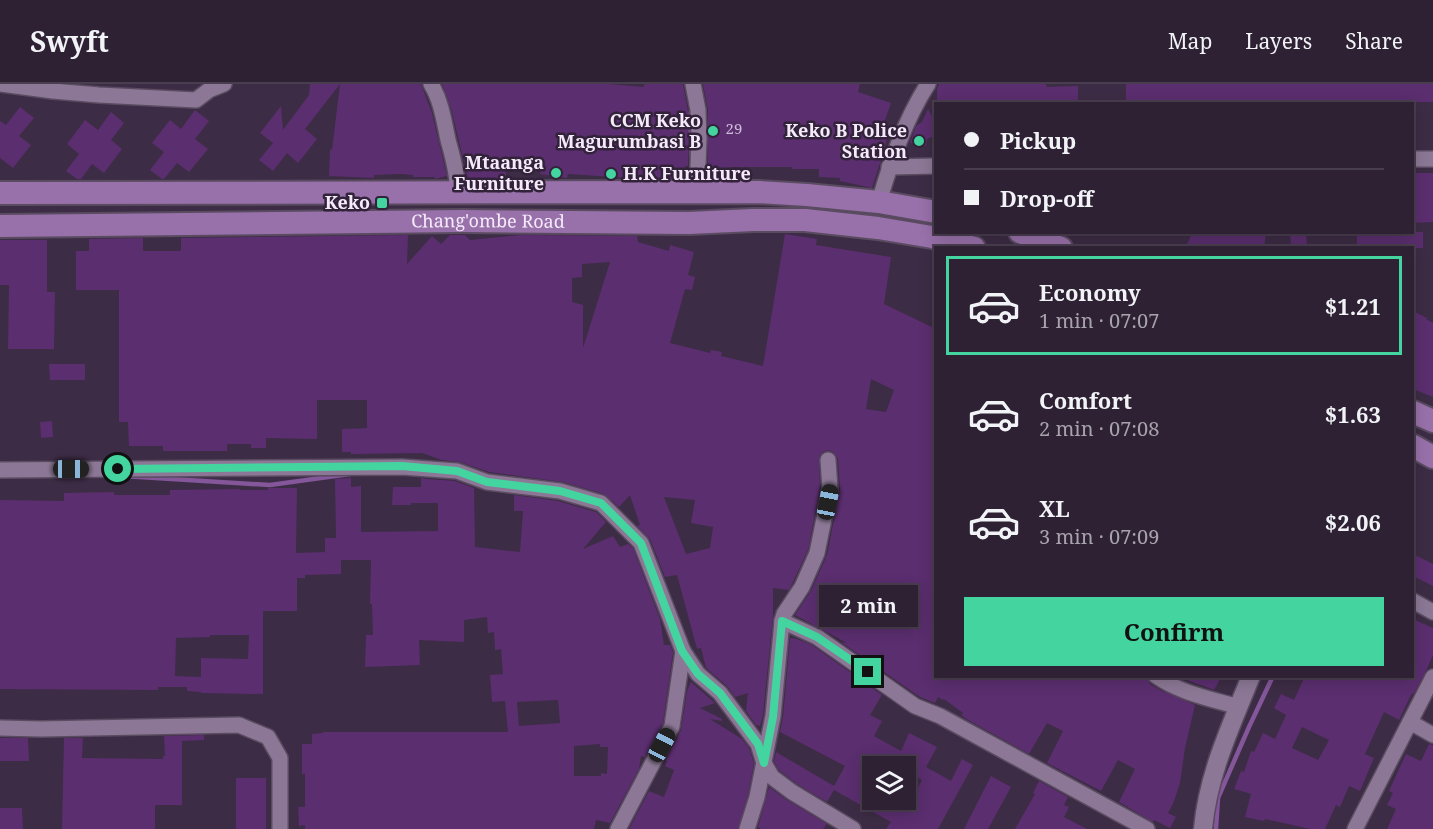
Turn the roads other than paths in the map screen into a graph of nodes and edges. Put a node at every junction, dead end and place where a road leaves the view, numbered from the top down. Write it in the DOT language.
graph roads {
  1 [pos="1,84"];
  2 [pos="224,84"];
  3 [pos="430,84"];
  4 [pos="693,84"];
  5 [pos="928,84"];
  6 [pos="1414,159"];
  7 [pos="1433,159"];
  8 [pos="934,166"];
  9 [pos="890,167"];
  10 [pos="456,184"];
  11 [pos="697,192"];
  12 [pos="0,193"];
  13 [pos="879,202"];
  14 [pos="934,212"];
  15 [pos="0,225"];
  16 [pos="1025,234"];
  17 [pos="966,246"];
  18 [pos="1056,246"];
  19 [pos="1414,412"];
  20 [pos="1433,421"];
  21 [pos="1414,447"];
  22 [pos="1433,457"];
  23 [pos="828,460"];
  24 [pos="0,470"];
  25 [pos="1414,602"];
  26 [pos="1433,612"];
  27 [pos="782,621"];
  28 [pos="682,651"];
  29 [pos="698,674"];
  30 [pos="678,677"];
  31 [pos="1433,677"];
  32 [pos="1159,678"];
  33 [pos="1250,678"];
  34 [pos="1239,707"];
  35 [pos="1410,722"];
  36 [pos="0,728"];
  37 [pos="1433,735"];
  38 [pos="764,763"];
  39 [pos="280,829"];
  40 [pos="618,829"];
  41 [pos="747,829"];
  42 [pos="853,829"];
  43 [pos="1147,829"];
  44 [pos="1203,829"];
  45 [pos="1355,829"];
  1 -- 2 [label="street"];
  3 -- 10 [label="street"];
  4 -- 11 [label="street"];
  5 -- 9 [label="street"];
  6 -- 7 [label="street"];
  8 -- 9 [label="street"];
  9 -- 13 [label="street"];
  11 -- 12 [label="main road, Chang'ombe Road"];
  11 -- 13 [label="main road, Chang'ombe Road"];
  13 -- 14 [label="main road, Chang'ombe Road"];
  15 -- 17 [label="main road, Chang'ombe Road"];
  16 -- 18 [label="main road"];
  19 -- 20 [label="main road"];
  21 -- 22 [label="main road"];
  23 -- 27 [label="street"];
  24 -- 28 [label="street"];
  25 -- 26 [label="street"];
  27 -- 38 [label="street"];
  27 -- 43 [label="street"];
  28 -- 29 [label="street"];
  28 -- 30 [label="street"];
  29 -- 30 [label="street"];
  29 -- 38 [label="street"];
  30 -- 40 [label="street"];
  31 -- 35 [label="street"];
  32 -- 34 [label="street"];
  33 -- 34 [label="street"];
  34 -- 44 [label="street"];
  35 -- 37 [label="street"];
  35 -- 45 [label="street"];
  36 -- 39 [label="street"];
  38 -- 41 [label="street"];
  38 -- 42 [label="street"];
}
